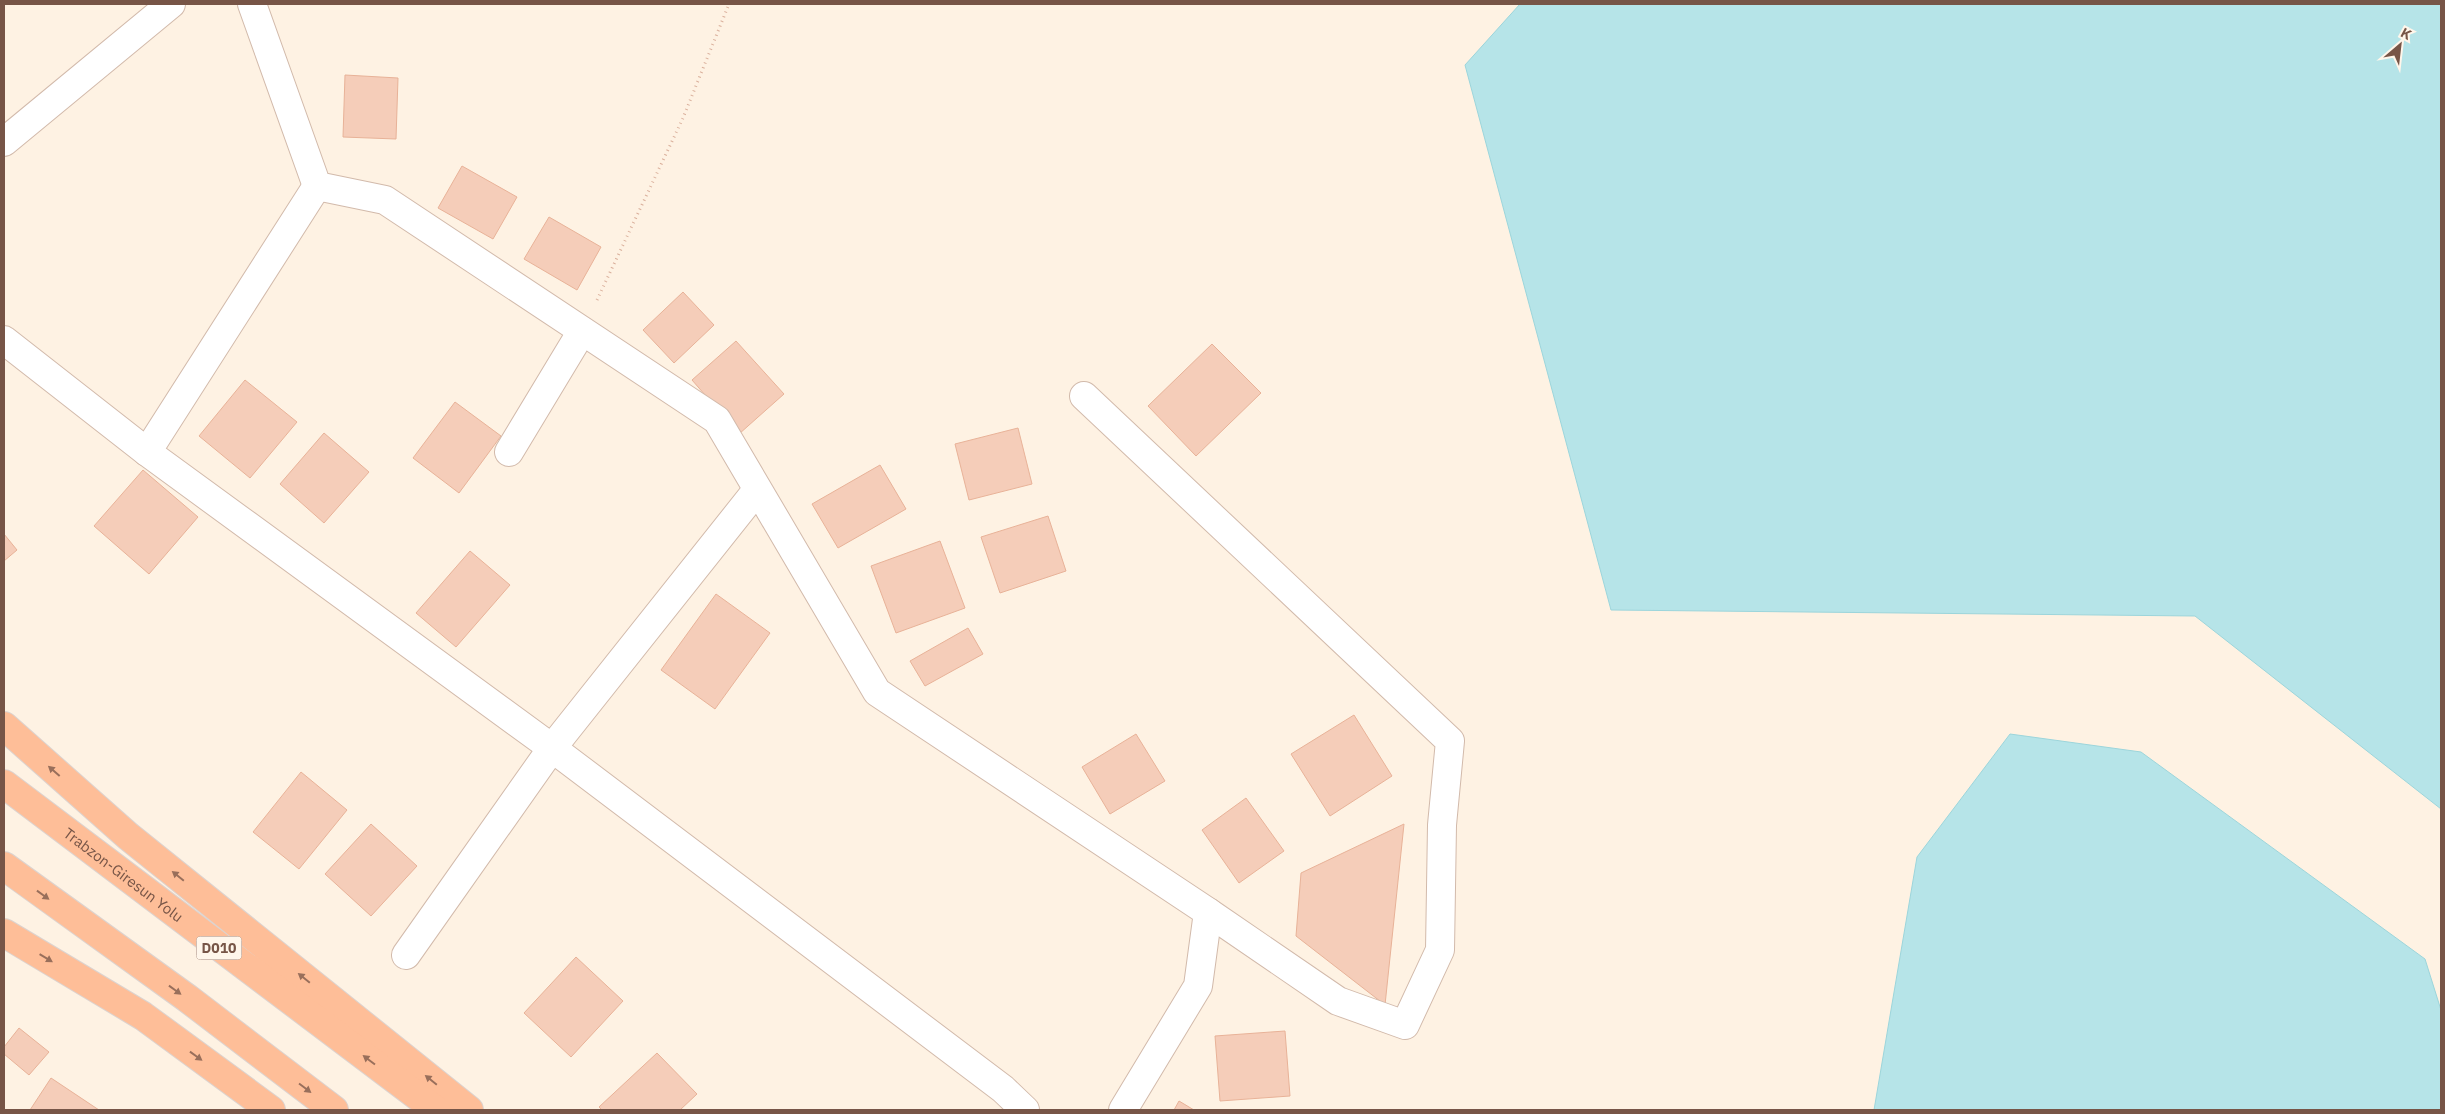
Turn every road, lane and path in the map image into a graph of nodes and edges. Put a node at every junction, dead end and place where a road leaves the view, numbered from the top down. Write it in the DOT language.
graph roads {
  1 [pos="170,4"];
  2 [pos="252,4"];
  3 [pos="729,4"];
  4 [pos="4,142"];
  5 [pos="317,186"];
  6 [pos="582,331"];
  7 [pos="4,340"];
  8 [pos="1084,396"];
  9 [pos="147,452"];
  10 [pos="508,452"];
  11 [pos="757,490"];
  12 [pos="4,726"];
  13 [pos="552,748"];
  14 [pos="4,784"];
  15 [pos="4,866"];
  16 [pos="1208,912"];
  17 [pos="4,933"];
  18 [pos="406,955"];
  19 [pos="271,1110"];
  20 [pos="334,1110"];
  21 [pos="436,1110"];
  22 [pos="469,1110"];
  23 [pos="1025,1110"];
  24 [pos="1123,1110"];
  1 -- 4 [label="street"];
  2 -- 5 [label="street"];
  3 -- 6 [label="path"];
  5 -- 6 [label="street"];
  5 -- 9 [label="street"];
  6 -- 10 [label="street"];
  6 -- 11 [label="street"];
  7 -- 9 [label="street"];
  8 -- 16 [label="street"];
  9 -- 13 [label="street"];
  11 -- 13 [label="street"];
  11 -- 16 [label="street"];
  22 -- 12 [label="highway, one-way"];
  13 -- 18 [label="street"];
  13 -- 23 [label="street"];
  21 -- 14 [label="highway, Trabzon-Giresun Yolu / D010, one-way"];
  15 -- 20 [label="highway, one-way"];
  16 -- 24 [label="street"];
  17 -- 19 [label="highway, one-way"];
}
